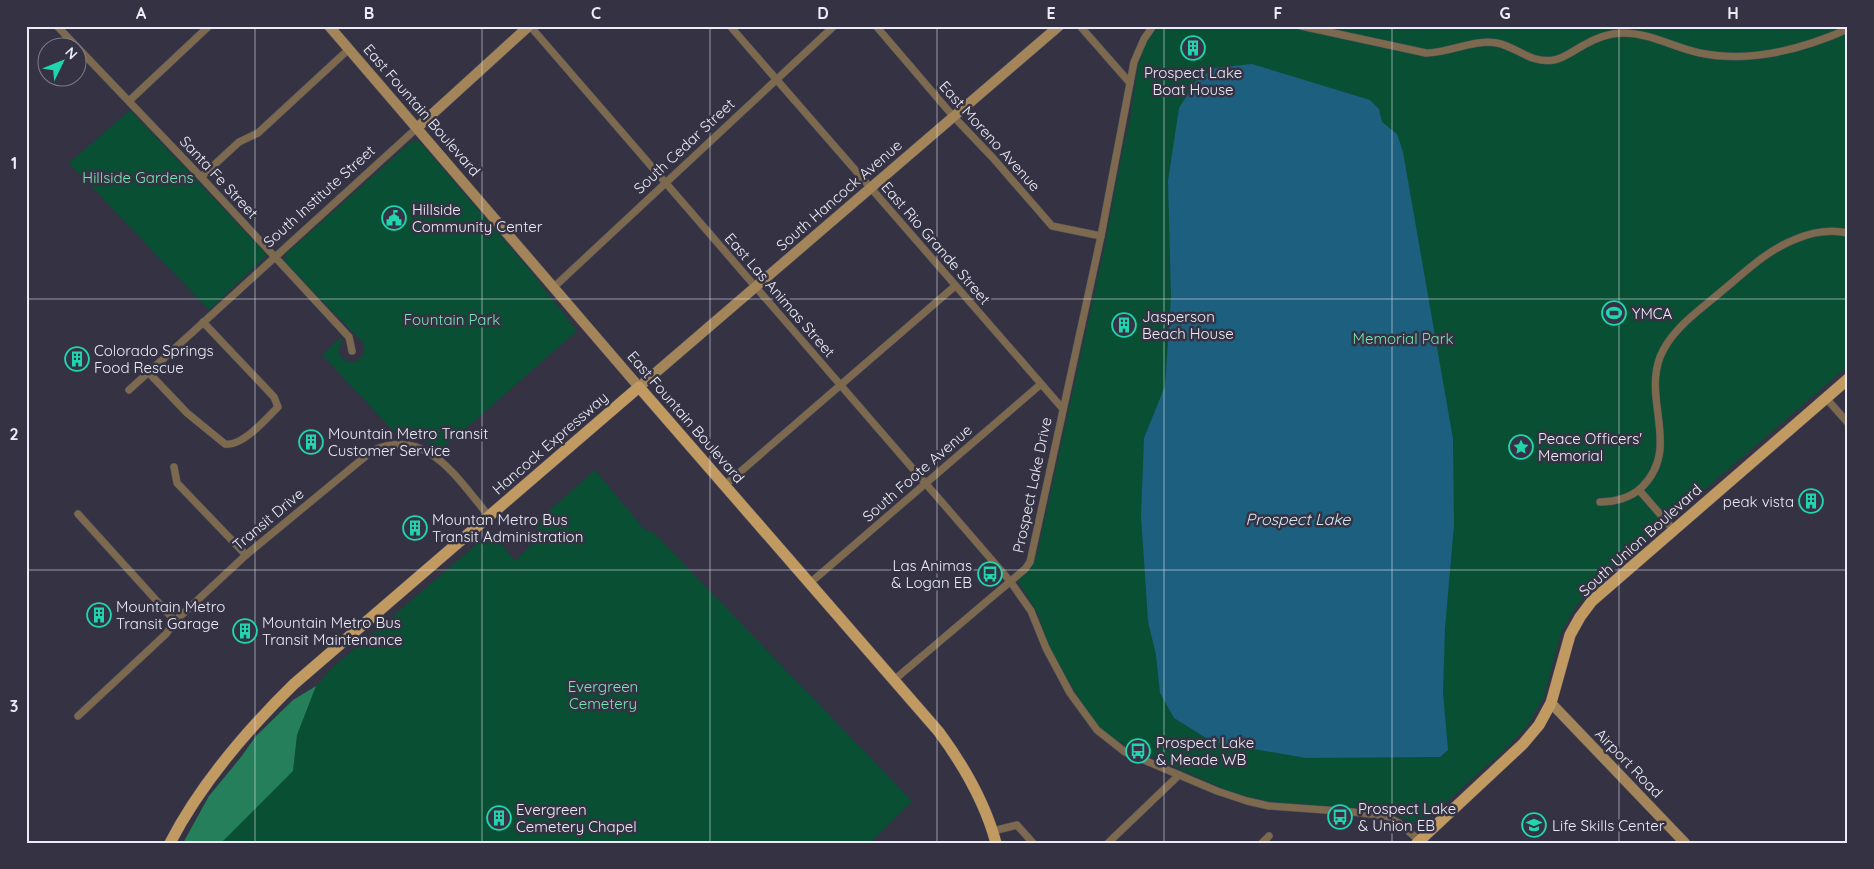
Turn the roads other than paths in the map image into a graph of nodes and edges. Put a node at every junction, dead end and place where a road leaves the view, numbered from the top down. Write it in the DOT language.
graph roads {
  1 [pos="57,26"];
  2 [pos="209,26"];
  3 [pos="330,26"];
  4 [pos="530,26"];
  5 [pos="730,26"];
  6 [pos="834,26"];
  7 [pos="876,26"];
  8 [pos="1059,26"];
  9 [pos="1080,26"];
  10 [pos="1153,26"];
  11 [pos="1301,26"];
  12 [pos="1848,29"];
  13 [pos="349,49"];
  14 [pos="776,80"];
  15 [pos="1130,83"];
  16 [pos="129,101"];
  17 [pos="953,116"];
  18 [pos="418,127"];
  19 [pos="201,177"];
  20 [pos="665,183"];
  21 [pos="870,188"];
  22 [pos="1848,233"];
  23 [pos="1100,236"];
  24 [pos="274,257"];
  25 [pos="955,286"];
  26 [pos="554,287"];
  27 [pos="755,287"];
  28 [pos="203,322"];
  29 [pos="352,351"];
  30 [pos="148,372"];
  31 [pos="1848,379"];
  32 [pos="1041,384"];
  33 [pos="840,385"];
  34 [pos="639,387"];
  35 [pos="129,390"];
  36 [pos="1825,397"];
  37 [pos="1063,409"];
  38 [pos="1848,423"];
  39 [pos="174,467"];
  40 [pos="926,483"];
  41 [pos="725,485"];
  42 [pos="1639,490"];
  43 [pos="1600,502"];
  44 [pos="78,514"];
  45 [pos="489,516"];
  46 [pos="1672,529"];
  47 [pos="246,555"];
  48 [pos="1010,581"];
  49 [pos="810,583"];
  50 [pos="175,621"];
  51 [pos="894,680"];
  52 [pos="1552,703"];
  53 [pos="78,716"];
  54 [pos="1179,775"];
  55 [pos="1269,836"];
  56 [pos="994,837"];
  57 [pos="1419,842"];
  58 [pos="170,843"];
  59 [pos="1033,843"];
  60 [pos="1108,843"];
  61 [pos="1262,843"];
  62 [pos="1685,843"];
  1 -- 16 [label="street, Santa Fe Street"];
  2 -- 16 [label="street"];
  3 -- 13 [label="main road, East Fountain Boulevard"];
  4 -- 18 [label="main road, South Institute Street"];
  4 -- 20 [label="street, East Las Animas Street"];
  5 -- 14 [label="street, East Rio Grande Street"];
  6 -- 14 [label="street, South Cedar Street"];
  7 -- 17 [label="street, East Moreno Avenue"];
  8 -- 17 [label="main road, South Hancock Avenue"];
  9 -- 15 [label="street"];
  10 -- 15 [label="street, Prospect Lake Drive"];
  11 -- 12 [label="street"];
  13 -- 18 [label="main road, East Fountain Boulevard"];
  13 -- 19 [label="street"];
  14 -- 20 [label="street, South Cedar Street"];
  14 -- 21 [label="street, East Rio Grande Street"];
  15 -- 23 [label="street, Prospect Lake Drive"];
  16 -- 19 [label="street, Santa Fe Street"];
  17 -- 21 [label="main road, South Hancock Avenue"];
  17 -- 23 [label="street, East Moreno Avenue"];
  18 -- 24 [label="street, South Institute Street"];
  18 -- 26 [label="main road, East Fountain Boulevard"];
  19 -- 24 [label="street, Santa Fe Street"];
  20 -- 26 [label="street, South Cedar Street"];
  20 -- 27 [label="street, East Las Animas Street"];
  21 -- 25 [label="street, East Rio Grande Street"];
  21 -- 27 [label="main road, South Hancock Avenue"];
  22 -- 42 [label="street"];
  23 -- 37 [label="street, Prospect Lake Drive"];
  24 -- 28 [label="street, South Institute Street"];
  24 -- 29 [label="street, Santa Fe Street"];
  25 -- 32 [label="street, East Rio Grande Street"];
  25 -- 33 [label="street"];
  26 -- 34 [label="main road, East Fountain Boulevard"];
  27 -- 33 [label="street, East Las Animas Street"];
  27 -- 34 [label="main road, South Hancock Avenue"];
  28 -- 30 [label="street, South Institute Street"];
  28 -- 30 [label="street"];
  30 -- 35 [label="street, South Institute Street"];
  31 -- 36 [label="main road, South Union Boulevard"];
  32 -- 37 [label="street, East Rio Grande Street"];
  32 -- 40 [label="street, South Foote Avenue"];
  33 -- 40 [label="street, East Las Animas Street"];
  33 -- 41 [label="street"];
  34 -- 41 [label="main road, East Fountain Boulevard"];
  34 -- 45 [label="main road, Hancock Expressway"];
  36 -- 38 [label="street"];
  36 -- 46 [label="main road, South Union Boulevard"];
  37 -- 48 [label="street, Prospect Lake Drive"];
  39 -- 47 [label="street"];
  40 -- 48 [label="street, East Las Animas Street"];
  40 -- 49 [label="street, South Foote Avenue"];
  41 -- 49 [label="main road, East Fountain Boulevard"];
  42 -- 43 [label="street"];
  42 -- 46 [label="street"];
  44 -- 50 [label="street"];
  45 -- 47 [label="street, Transit Drive"];
  45 -- 58 [label="main road, Hancock Expressway"];
  46 -- 52 [label="main road, South Union Boulevard"];
  47 -- 50 [label="street, Transit Drive"];
  48 -- 51 [label="street, Prospect Lake Drive"];
  48 -- 54 [label="street"];
  49 -- 51 [label="main road, East Fountain Boulevard"];
  50 -- 53 [label="street, Transit Drive"];
  51 -- 56 [label="main road, East Fountain Boulevard"];
  52 -- 57 [label="main road, South Union Boulevard"];
  52 -- 62 [label="main road, Airport Road"];
  54 -- 57 [label="street"];
  54 -- 60 [label="street"];
  55 -- 61 [label="street"];
  56 -- 59 [label="street"];
}
